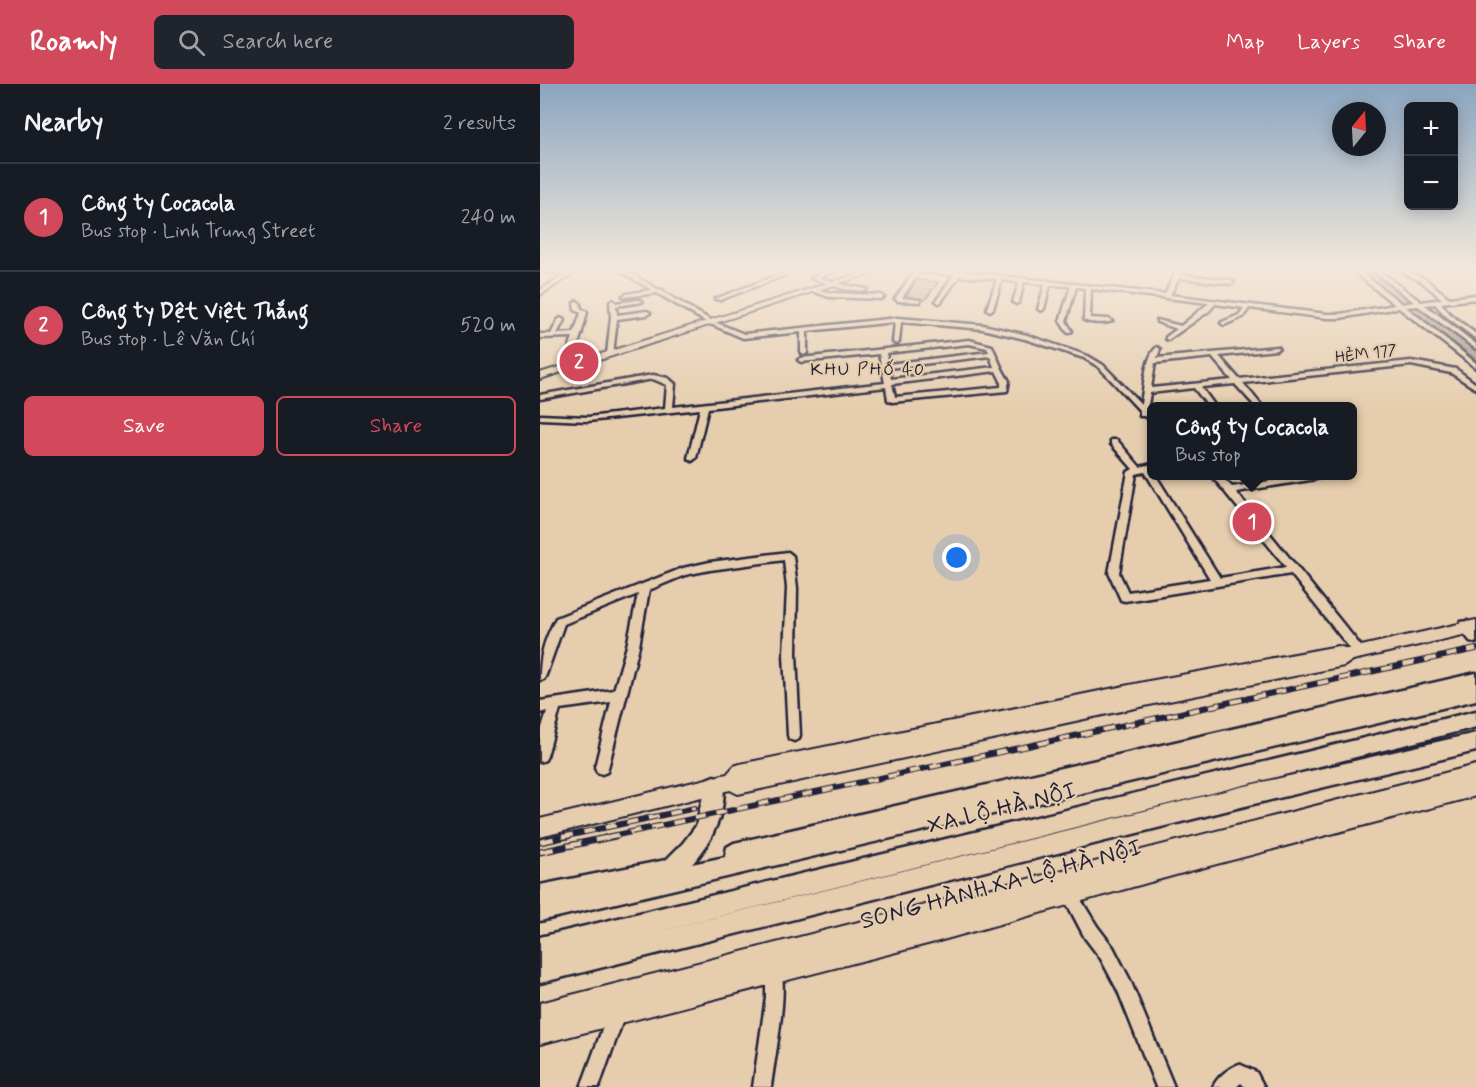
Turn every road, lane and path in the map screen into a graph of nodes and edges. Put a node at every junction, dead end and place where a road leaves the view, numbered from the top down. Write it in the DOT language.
graph roads {
  1 [pos="583,316"];
  2 [pos="628,316"];
  3 [pos="700,316"];
  4 [pos="730,316"];
  5 [pos="1065,316"];
  6 [pos="1087,316"];
  7 [pos="1199,316"];
  8 [pos="1241,316"];
  9 [pos="1414,316"];
  10 [pos="1435,316"];
  11 [pos="1452,316"];
  12 [pos="614,318"];
  13 [pos="561,320"];
  14 [pos="898,320"];
  15 [pos="1109,321"];
  16 [pos="1159,321"];
  17 [pos="710,322"];
  18 [pos="1224,323"];
  19 [pos="1182,328"];
  20 [pos="804,331"];
  21 [pos="1069,331"];
  22 [pos="578,335"];
  23 [pos="540,336"];
  24 [pos="553,336"];
  25 [pos="1167,338"];
  26 [pos="1476,338"];
  27 [pos="896,342"];
  28 [pos="1476,347"];
  29 [pos="1276,348"];
  30 [pos="1157,349"];
  31 [pos="882,351"];
  32 [pos="610,354"];
  33 [pos="992,354"];
  34 [pos="1214,355"];
  35 [pos="1152,361"];
  36 [pos="885,366"];
  37 [pos="1476,366"];
  38 [pos="566,368"];
  39 [pos="998,369"];
  40 [pos="540,376"];
  41 [pos="1237,382"];
  42 [pos="888,383"];
  43 [pos="1196,386"];
  44 [pos="1476,387"];
  45 [pos="1147,391"];
  46 [pos="540,397"];
  47 [pos="1209,402"];
  48 [pos="1255,402"];
  49 [pos="705,405"];
  50 [pos="669,409"];
  51 [pos="1143,414"];
  52 [pos="540,417"];
  53 [pos="1147,417"];
  54 [pos="1114,442"];
  55 [pos="692,458"];
  56 [pos="1145,469"];
  57 [pos="1152,480"];
  58 [pos="1220,480"];
  59 [pos="1291,480"];
  60 [pos="1230,490"];
  61 [pos="1294,570"];
  62 [pos="1217,582"];
  63 [pos="644,589"];
  64 [pos="1473,630"];
  65 [pos="1354,654"];
  66 [pos="540,675"];
  67 [pos="1476,680"];
  68 [pos="1476,692"];
  69 [pos="620,695"];
  70 [pos="555,704"];
  71 [pos="540,707"];
  72 [pos="1476,719"];
  73 [pos="794,735"];
  74 [pos="1476,742"];
  75 [pos="540,756"];
  76 [pos="602,767"];
  77 [pos="1476,774"];
  78 [pos="723,783"];
  79 [pos="1476,787"];
  80 [pos="540,828"];
  81 [pos="671,869"];
  82 [pos="624,879"];
  83 [pos="1070,895"];
  84 [pos="540,896"];
  85 [pos="600,896"];
  86 [pos="540,910"];
  87 [pos="540,949"];
  88 [pos="775,964"];
  89 [pos="540,971"];
  90 [pos="540,1014"];
  91 [pos="616,1014"];
  92 [pos="540,1033"];
  93 [pos="590,1087"];
  94 [pos="762,1087"];
  95 [pos="1166,1087"];
  96 [pos="1222,1087"];
  97 [pos="1255,1087"];
  1 -- 22 [label="street"];
  2 -- 12 [label="street"];
  3 -- 17 [label="street"];
  4 -- 17 [label="main road"];
  5 -- 21 [label="street"];
  6 -- 15 [label="street"];
  7 -- 19 [label="street"];
  8 -- 18 [label="street"];
  9 -- 37 [label="street"];
  10 -- 28 [label="street"];
  11 -- 26 [label="street"];
  12 -- 32 [label="street"];
  13 -- 24 [label="street"];
  14 -- 20 [label="street"];
  14 -- 27 [label="street"];
  14 -- 51 [label="street"];
  16 -- 19 [label="street"];
  17 -- 20 [label="street"];
  17 -- 32 [label="main road"];
  19 -- 25 [label="street"];
  20 -- 31 [label="street"];
  22 -- 24 [label="street"];
  22 -- 38 [label="street"];
  23 -- 24 [label="street"];
  29 -- 34 [label="street"];
  30 -- 35 [label="street"];
  31 -- 33 [label="street"];
  31 -- 36 [label="street"];
  32 -- 38 [label="main road"];
  33 -- 36 [label="street"];
  33 -- 39 [label="street"];
  34 -- 35 [label="street"];
  34 -- 41 [label="street"];
  35 -- 45 [label="street"];
  36 -- 42 [label="street"];
  38 -- 40 [label="main road"];
  39 -- 42 [label="street"];
  39 -- 42 [label="street"];
  41 -- 43 [label="street, HẺM 177"];
  41 -- 44 [label="street, HẺM 177"];
  41 -- 48 [label="street"];
  42 -- 49 [label="street"];
  43 -- 45 [label="street, HẺM 177"];
  43 -- 47 [label="street"];
  45 -- 51 [label="street"];
  46 -- 50 [label="street"];
  49 -- 50 [label="street"];
  49 -- 55 [label="street"];
  50 -- 52 [label="street"];
  51 -- 53 [label="street"];
  54 -- 56 [label="street"];
  56 -- 62 [label="street"];
  57 -- 62 [label="street"];
  58 -- 60 [label="street"];
  59 -- 60 [label="street"];
  60 -- 61 [label="street"];
  61 -- 62 [label="street"];
  61 -- 65 [label="street"];
  63 -- 66 [label="street"];
  63 -- 69 [label="street"];
  63 -- 73 [label="street"];
  64 -- 65 [label="main road"];
  65 -- 78 [label="main road"];
  67 -- 81 [label="highway, XA LỘ HÀ NỘI"];
  68 -- 85 [label="highway, XA LỘ HÀ NỘI"];
  69 -- 70 [label="street"];
  69 -- 76 [label="street"];
  70 -- 71 [label="street"];
  70 -- 75 [label="street"];
  72 -- 87 [label="highway, XA LỘ HÀ NỘI"];
  74 -- 89 [label="highway"];
  77 -- 88 [label="main road, SONG HÀNH XA LỘ HÀ NỘI"];
  78 -- 80 [label="main road"];
  78 -- 81 [label="highway"];
  79 -- 83 [label="main road, SONG HÀNH XA LỘ HÀ NỘI"];
  81 -- 82 [label="highway, XA LỘ HÀ NỘI"];
  82 -- 84 [label="highway, XA LỘ HÀ NỘI"];
  82 -- 85 [label="highway"];
  83 -- 88 [label="main road, SONG HÀNH XA LỘ HÀ NỘI"];
  83 -- 95 [label="street"];
  85 -- 86 [label="highway, XA LỘ HÀ NỘI"];
  88 -- 90 [label="main road, SONG HÀNH XA LỘ HÀ NỘI"];
  88 -- 91 [label="main road, SONG HÀNH XA LỘ HÀ NỘI"];
  88 -- 94 [label="street"];
  91 -- 92 [label="main road, SONG HÀNH XA LỘ HÀ NỘI"];
  91 -- 93 [label="street"];
  96 -- 97 [label="street"];
}
